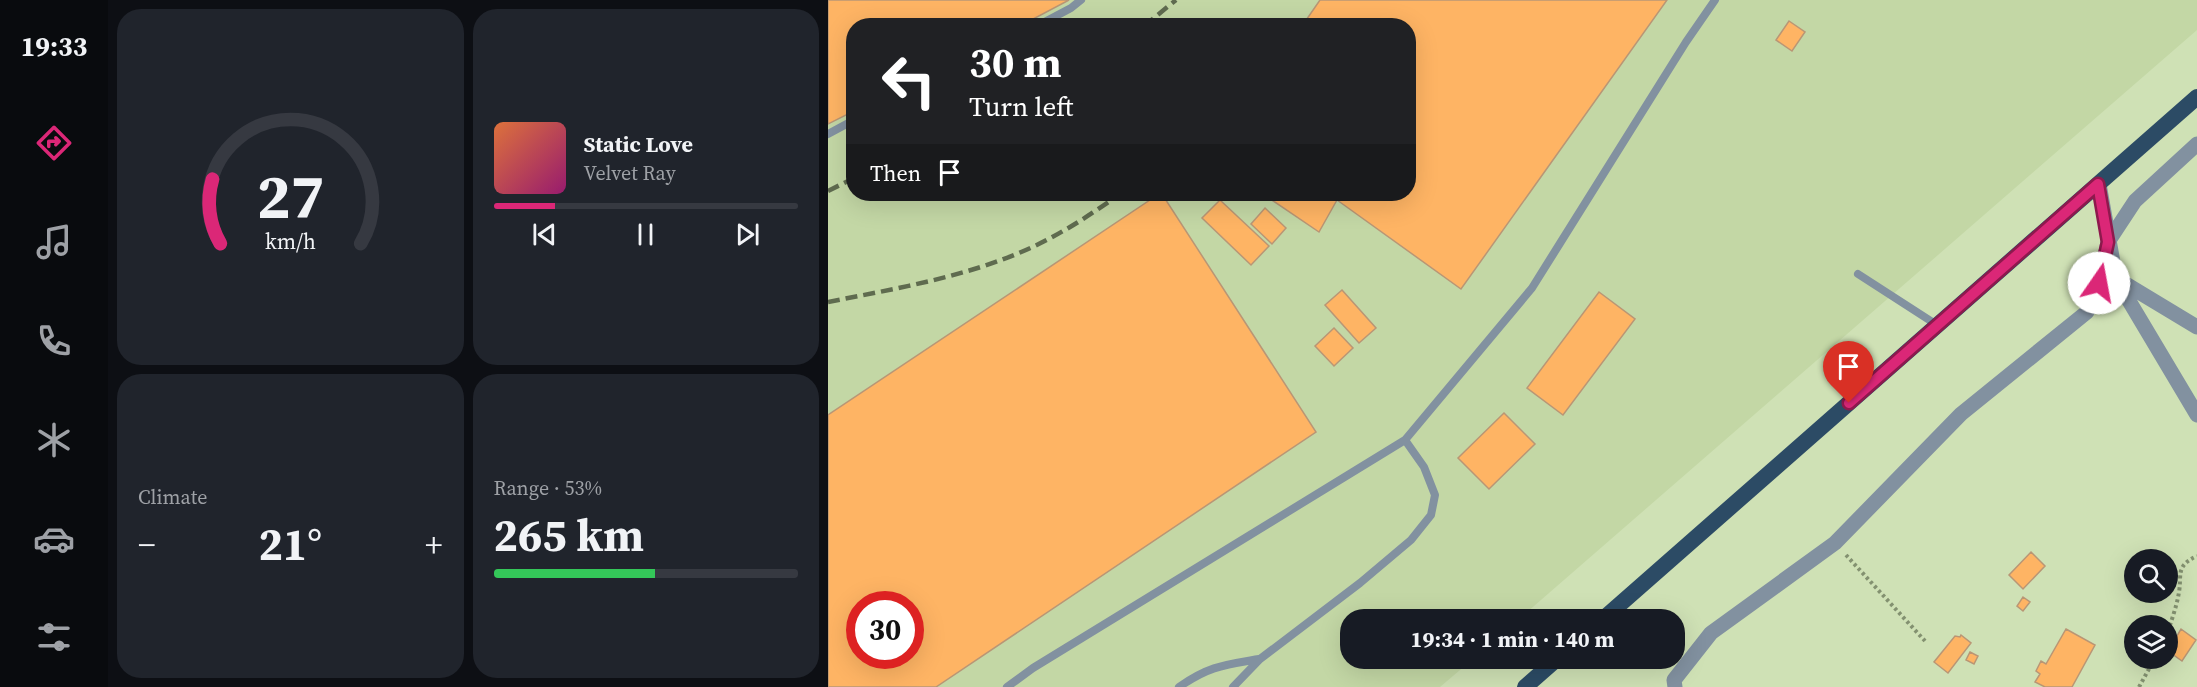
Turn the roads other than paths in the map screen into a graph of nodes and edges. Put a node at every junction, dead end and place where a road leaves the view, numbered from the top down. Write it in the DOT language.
graph roads {
  1 [pos="1081,0"];
  2 [pos="1715,0"];
  3 [pos="1052,18"];
  4 [pos="2197,97"];
  5 [pos="846,124"];
  6 [pos="828,134"];
  7 [pos="2197,144"];
  8 [pos="2098,184"];
  9 [pos="2108,242"];
  10 [pos="1858,274"];
  11 [pos="2116,279"];
  12 [pos="1937,326"];
  13 [pos="2197,327"];
  14 [pos="2197,415"];
  15 [pos="1405,440"];
  16 [pos="1615,609"];
  17 [pos="1260,659"];
  18 [pos="1545,669"];
  19 [pos="1007,687"];
  20 [pos="1179,687"];
  21 [pos="1233,687"];
  22 [pos="1525,687"];
  23 [pos="1675,687"];
  1 -- 3 [label="lane"];
  2 -- 15 [label="lane"];
  4 -- 8 [label="highway"];
  5 -- 6 [label="lane"];
  7 -- 9 [label="street"];
  8 -- 9 [label="street"];
  8 -- 12 [label="highway"];
  9 -- 11 [label="street"];
  9 -- 23 [label="street"];
  10 -- 12 [label="lane"];
  11 -- 13 [label="street"];
  11 -- 14 [label="street"];
  12 -- 16 [label="highway"];
  15 -- 17 [label="lane"];
  15 -- 19 [label="lane"];
  17 -- 20 [label="lane"];
  17 -- 21 [label="lane"];
  18 -- 22 [label="highway"];
}
